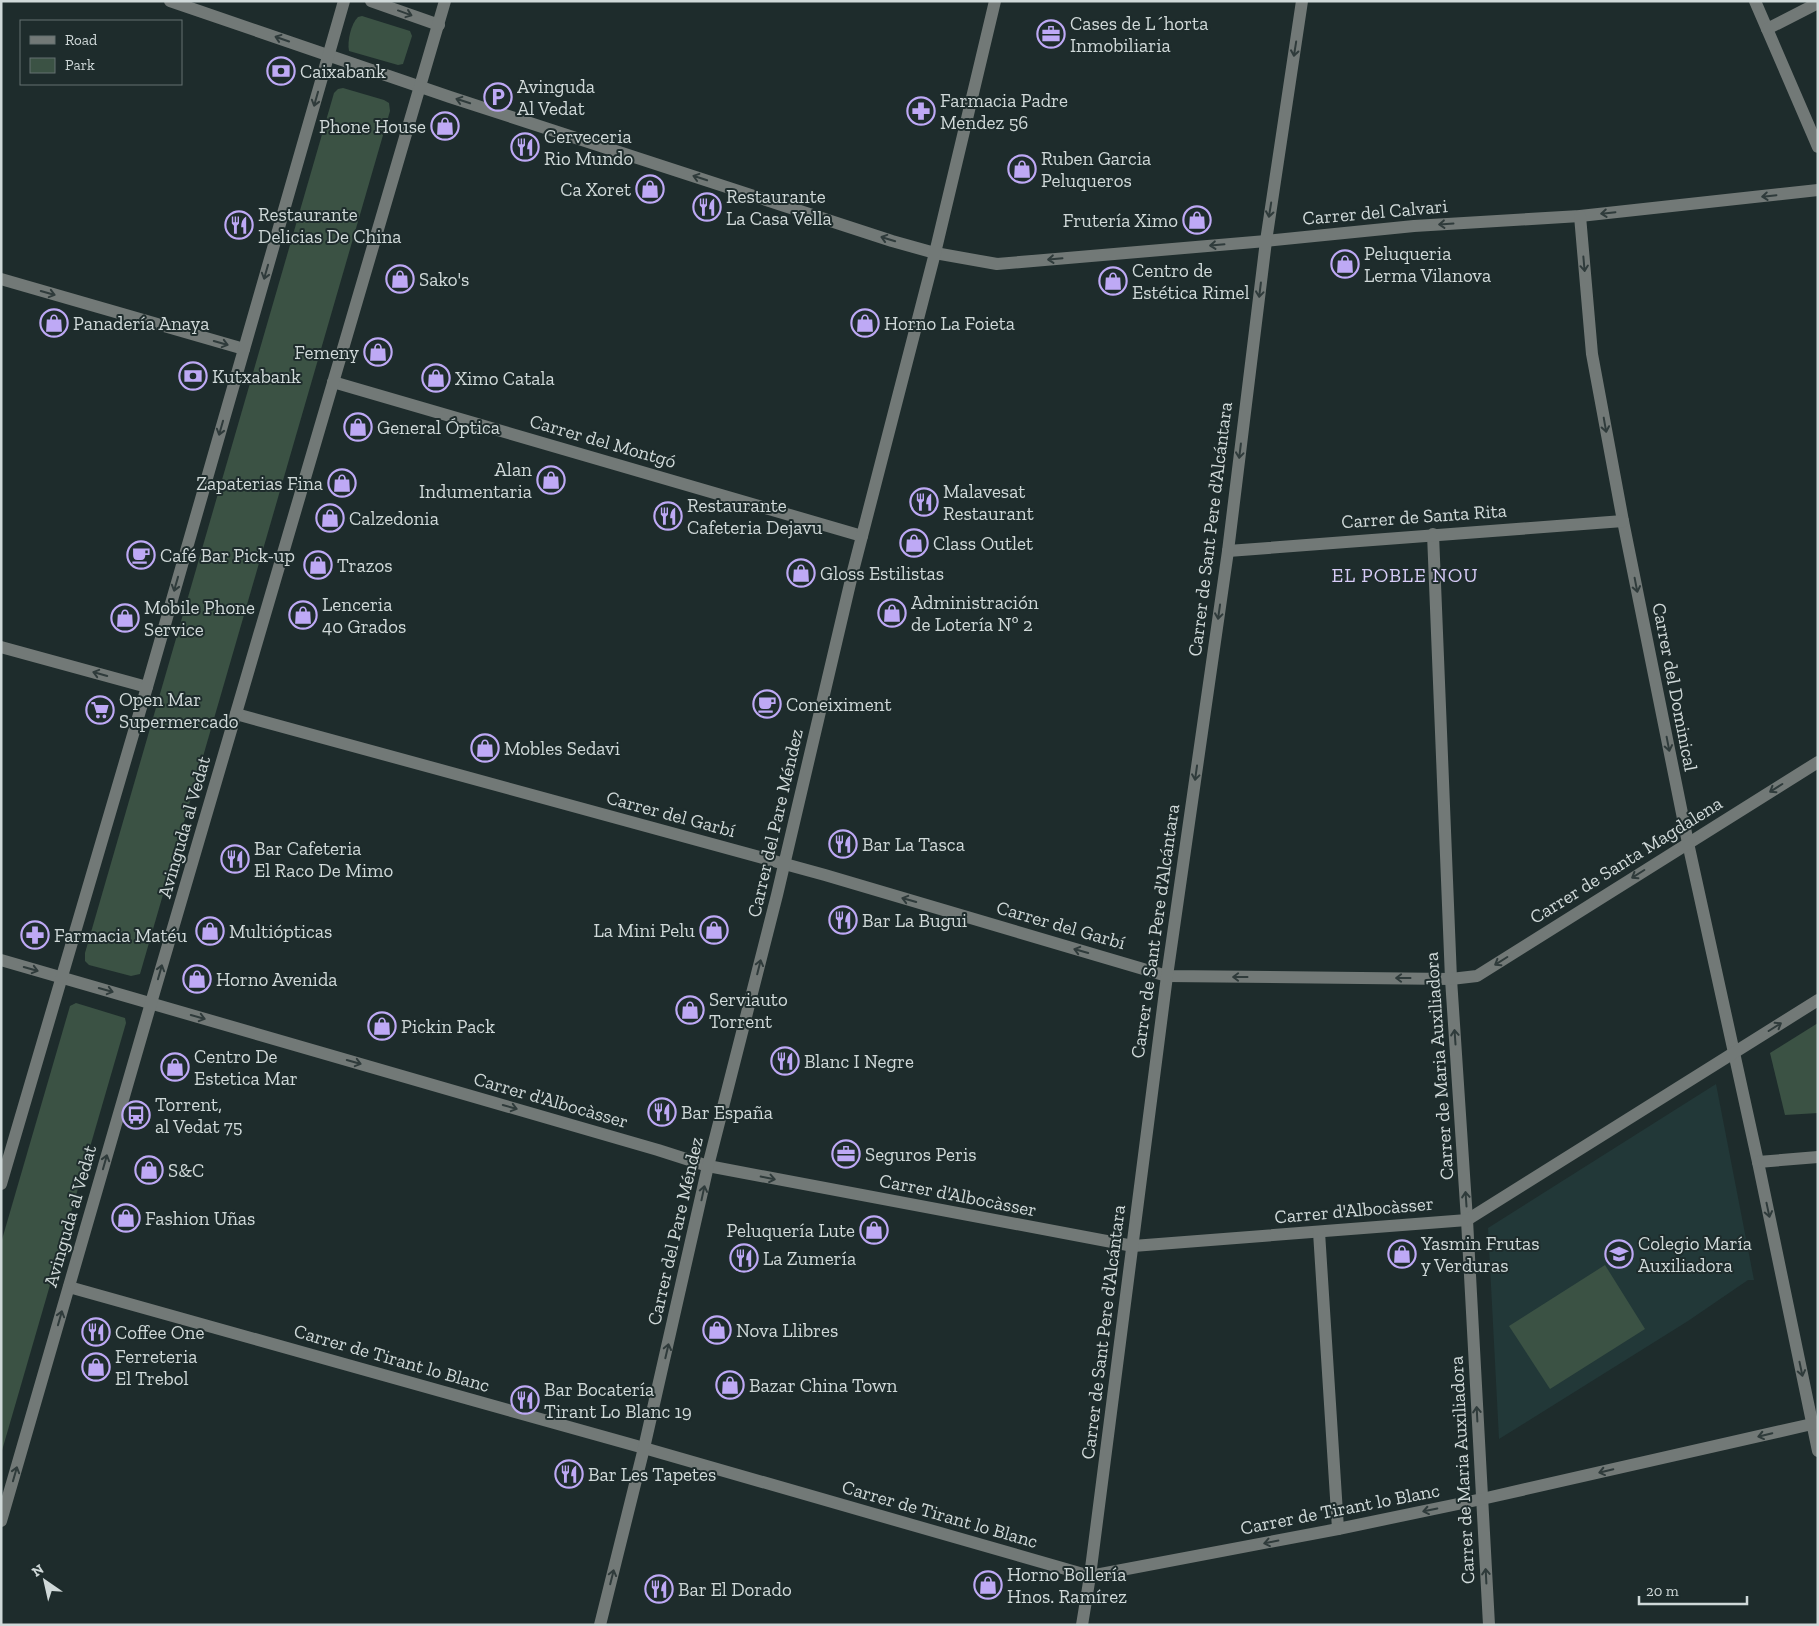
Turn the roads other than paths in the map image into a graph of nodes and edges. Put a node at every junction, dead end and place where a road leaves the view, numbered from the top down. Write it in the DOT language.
graph roads {
  1 [pos="170,1"];
  2 [pos="372,1"];
  3 [pos="445,1"];
  4 [pos="996,1"];
  5 [pos="1302,1"];
  6 [pos="1755,1"];
  7 [pos="1818,3"];
  8 [pos="339,7"];
  9 [pos="438,25"];
  10 [pos="1767,29"];
  11 [pos="329,54"];
  12 [pos="422,86"];
  13 [pos="1818,147"];
  14 [pos="1818,190"];
  15 [pos="1580,216"];
  16 [pos="1266,241"];
  17 [pos="935,253"];
  18 [pos="1,279"];
  19 [pos="244,349"];
  20 [pos="333,382"];
  21 [pos="1622,521"];
  22 [pos="1433,534"];
  23 [pos="862,536"];
  24 [pos="1228,551"];
  25 [pos="1,647"];
  26 [pos="147,687"];
  27 [pos="236,714"];
  28 [pos="1818,762"];
  29 [pos="1688,843"];
  30 [pos="783,865"];
  31 [pos="1,960"];
  32 [pos="1167,976"];
  33 [pos="62,977"];
  34 [pos="1451,979"];
  35 [pos="1818,1000"];
  36 [pos="151,1003"];
  37 [pos="1734,1052"];
  38 [pos="1818,1157"];
  39 [pos="1758,1162"];
  40 [pos="708,1166"];
  41 [pos="1,1184"];
  42 [pos="1467,1220"];
  43 [pos="1319,1232"];
  44 [pos="1133,1246"];
  45 [pos="69,1287"];
  46 [pos="1812,1424"];
  47 [pos="644,1448"];
  48 [pos="1818,1451"];
  49 [pos="1482,1499"];
  50 [pos="1,1521"];
  51 [pos="1338,1529"];
  52 [pos="1090,1576"];
  53 [pos="600,1625"];
  54 [pos="1082,1625"];
  55 [pos="1489,1625"];
  11 -- 1 [label="street, one-way"];
  2 -- 9 [label="street, one-way"];
  3 -- 9 [label="street, Avinguda al Vedat"];
  4 -- 17 [label="street, Carrer del Pare Méndez"];
  5 -- 16 [label="street, Carrer de Sant Pere d'Alcántara, one-way"];
  6 -- 10 [label="street"];
  7 -- 10 [label="street"];
  8 -- 11 [label="street"];
  9 -- 12 [label="street, Avinguda al Vedat"];
  10 -- 13 [label="street"];
  11 -- 12 [label="street"];
  11 -- 19 [label="street, one-way"];
  17 -- 12 [label="street, Carrer del Calvari, one-way"];
  12 -- 20 [label="street, Avinguda al Vedat"];
  14 -- 15 [label="street, Carrer del Calvari, one-way"];
  15 -- 16 [label="street, Carrer del Calvari, one-way"];
  15 -- 21 [label="street, Carrer del Dominical, one-way"];
  16 -- 17 [label="street, Carrer del Calvari, one-way"];
  16 -- 24 [label="street, Carrer de Sant Pere d'Alcántara, one-way"];
  17 -- 23 [label="street, Carrer del Pare Méndez"];
  18 -- 19 [label="street, one-way"];
  19 -- 26 [label="street, one-way"];
  20 -- 23 [label="street, Carrer del Montgó"];
  20 -- 27 [label="street, Avinguda al Vedat"];
  21 -- 22 [label="street, Carrer de Santa Rita"];
  21 -- 29 [label="street, Carrer del Dominical, one-way"];
  22 -- 24 [label="street, Carrer de Santa Rita"];
  22 -- 34 [label="street, Carrer de Maria Auxiliadora"];
  23 -- 30 [label="street, Carrer del Pare Méndez"];
  24 -- 32 [label="street, Carrer de Sant Pere d'Alcántara, one-way"];
  26 -- 25 [label="street, one-way"];
  26 -- 33 [label="street"];
  27 -- 30 [label="street, Carrer del Garbí"];
  36 -- 27 [label="street, Avinguda al Vedat, one-way"];
  28 -- 29 [label="street, Carrer de Santa Magdalena, one-way"];
  29 -- 34 [label="street, Carrer de Santa Magdalena, one-way"];
  29 -- 37 [label="street, Carrer del Dominical"];
  32 -- 30 [label="street, Carrer del Garbí, one-way"];
  40 -- 30 [label="street, Carrer del Pare Méndez, one-way"];
  31 -- 33 [label="street, one-way"];
  34 -- 32 [label="street, Carrer del Garbí, one-way"];
  32 -- 44 [label="street, Carrer de Sant Pere d'Alcántara"];
  33 -- 36 [label="street, one-way"];
  33 -- 41 [label="street"];
  42 -- 34 [label="street, Carrer de Maria Auxiliadora, one-way"];
  37 -- 35 [label="street, Carrer d'Albocàsser, one-way"];
  36 -- 40 [label="street, Carrer d'Albocàsser, one-way"];
  45 -- 36 [label="street, Avinguda al Vedat, one-way"];
  37 -- 39 [label="street, Carrer del Dominical"];
  37 -- 42 [label="street, Carrer d'Albocàsser"];
  38 -- 39 [label="street"];
  39 -- 46 [label="street, Carrer del Dominical, one-way"];
  40 -- 44 [label="street, Carrer d'Albocàsser, one-way"];
  47 -- 40 [label="street, Carrer del Pare Méndez, one-way"];
  42 -- 43 [label="street, Carrer d'Albocàsser"];
  49 -- 42 [label="street, Carrer de Maria Auxiliadora, one-way"];
  43 -- 44 [label="street, Carrer d'Albocàsser"];
  43 -- 51 [label="street"];
  44 -- 52 [label="street, Carrer de Sant Pere d'Alcántara"];
  45 -- 47 [label="street, Carrer de Tirant lo Blanc"];
  50 -- 45 [label="street, Avinguda al Vedat, one-way"];
  46 -- 48 [label="street, Carrer del Dominical"];
  46 -- 49 [label="street, Carrer de Tirant lo Blanc, one-way"];
  47 -- 52 [label="street, Carrer de Tirant lo Blanc"];
  53 -- 47 [label="street, Carrer del Pare Méndez, one-way"];
  49 -- 51 [label="street, Carrer de Tirant lo Blanc, one-way"];
  55 -- 49 [label="street, Carrer de Maria Auxiliadora, one-way"];
  51 -- 52 [label="street, Carrer de Tirant lo Blanc, one-way"];
  52 -- 54 [label="street, Carrer de Sant Pere d'Alcántara"];
}
